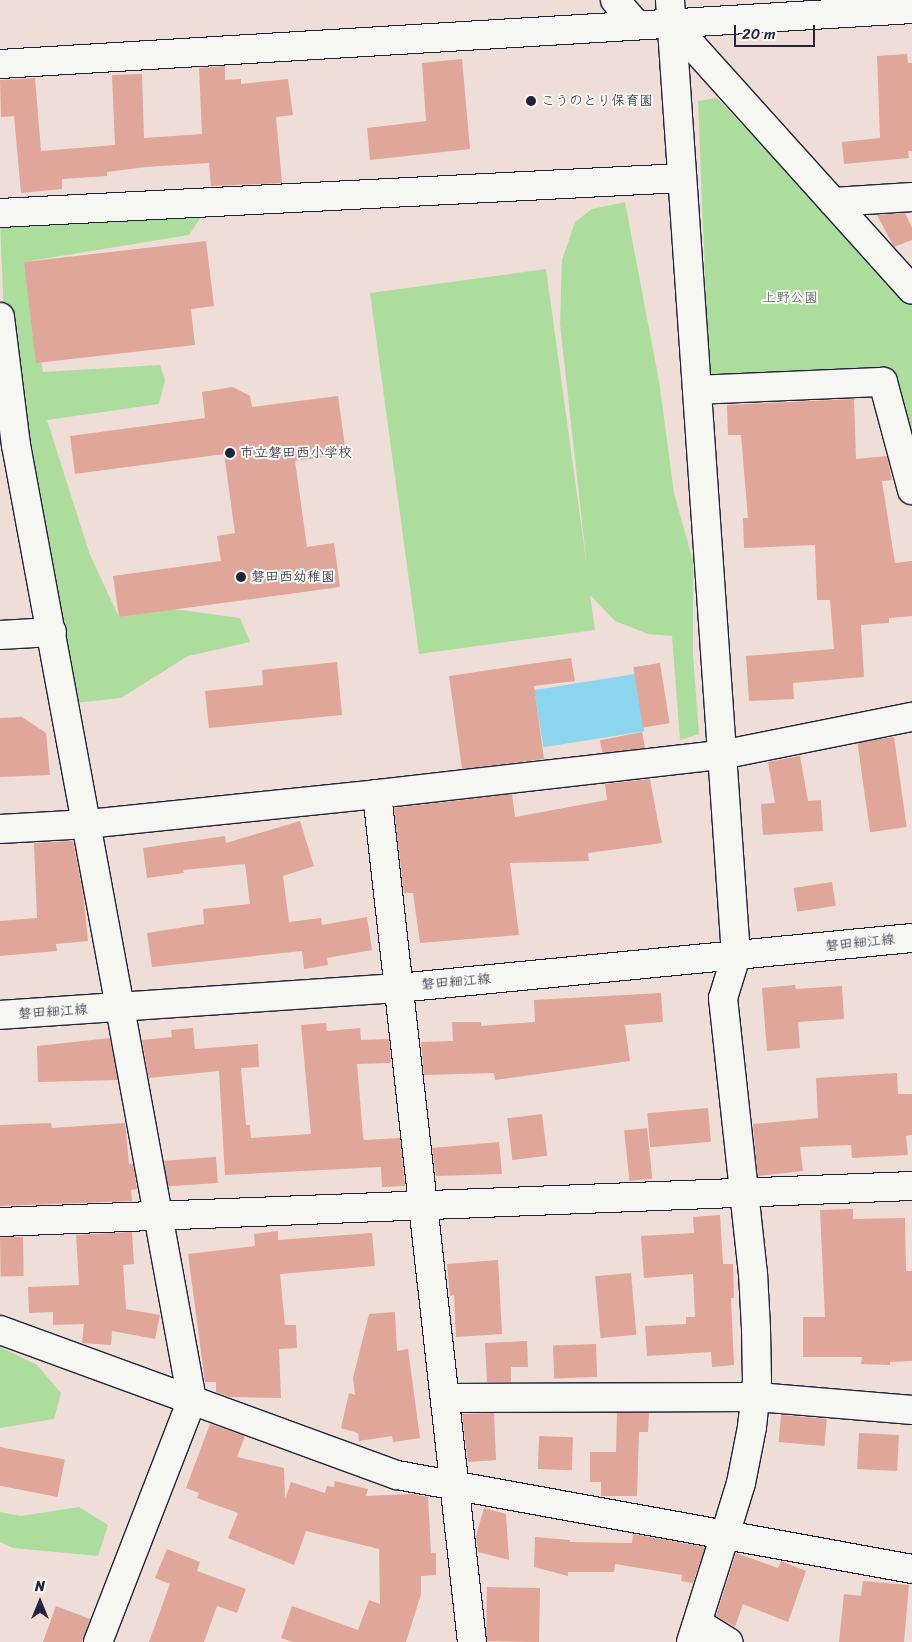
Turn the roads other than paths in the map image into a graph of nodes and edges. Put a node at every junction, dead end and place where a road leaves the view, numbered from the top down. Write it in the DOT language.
graph roads {
  1 [pos="615,0"];
  2 [pos="912,9"];
  3 [pos="671,11"];
  4 [pos="637,25"];
  5 [pos="0,64"];
  6 [pos="681,178"];
  7 [pos="912,197"];
  8 [pos="833,202"];
  9 [pos="0,213"];
  10 [pos="912,290"];
  11 [pos="0,317"];
  12 [pos="697,390"];
  13 [pos="8,446"];
  14 [pos="912,490"];
  15 [pos="52,632"];
  16 [pos="0,636"];
  17 [pos="912,717"];
  18 [pos="721,755"];
  19 [pos="378,794"];
  20 [pos="88,824"];
  21 [pos="0,829"];
  22 [pos="912,938"];
  23 [pos="736,956"];
  24 [pos="398,988"];
  25 [pos="120,1007"];
  26 [pos="0,1015"];
  27 [pos="912,1186"];
  28 [pos="744,1192"];
  29 [pos="424,1207"];
  30 [pos="158,1216"];
  31 [pos="0,1222"];
  32 [pos="0,1330"];
  33 [pos="757,1397"];
  34 [pos="446,1398"];
  35 [pos="192,1400"];
  36 [pos="912,1410"];
  37 [pos="456,1488"];
  38 [pos="725,1535"];
  39 [pos="912,1569"];
  40 [pos="695,1633"];
  41 [pos="98,1642"];
  42 [pos="472,1642"];
  43 [pos="729,1642"];
  1 -- 4 [label="street"];
  2 -- 3 [label="street"];
  3 -- 4 [label="street"];
  3 -- 6 [label="street"];
  3 -- 8 [label="street"];
  4 -- 5 [label="street"];
  6 -- 9 [label="street"];
  6 -- 12 [label="street"];
  7 -- 8 [label="street"];
  8 -- 10 [label="street"];
  11 -- 13 [label="street"];
  12 -- 14 [label="street"];
  12 -- 18 [label="street"];
  13 -- 15 [label="street"];
  15 -- 16 [label="street"];
  15 -- 20 [label="street"];
  17 -- 18 [label="street"];
  18 -- 19 [label="street"];
  18 -- 23 [label="street"];
  19 -- 20 [label="street"];
  19 -- 24 [label="street"];
  20 -- 21 [label="street"];
  20 -- 25 [label="street"];
  22 -- 23 [label="street, 磐田細江線"];
  23 -- 24 [label="street, 磐田細江線"];
  23 -- 28 [label="street"];
  24 -- 25 [label="street, 磐田細江線"];
  24 -- 29 [label="street"];
  25 -- 26 [label="street, 磐田細江線"];
  25 -- 30 [label="street"];
  27 -- 28 [label="street"];
  28 -- 29 [label="street"];
  28 -- 33 [label="street"];
  29 -- 30 [label="street"];
  29 -- 34 [label="street"];
  30 -- 31 [label="street"];
  30 -- 35 [label="street"];
  32 -- 35 [label="street"];
  33 -- 34 [label="street"];
  33 -- 36 [label="street"];
  33 -- 38 [label="street"];
  34 -- 37 [label="street"];
  35 -- 37 [label="street"];
  35 -- 41 [label="street"];
  37 -- 38 [label="street"];
  37 -- 42 [label="street"];
  38 -- 39 [label="street"];
  38 -- 40 [label="street"];
  40 -- 43 [label="street"];
}
